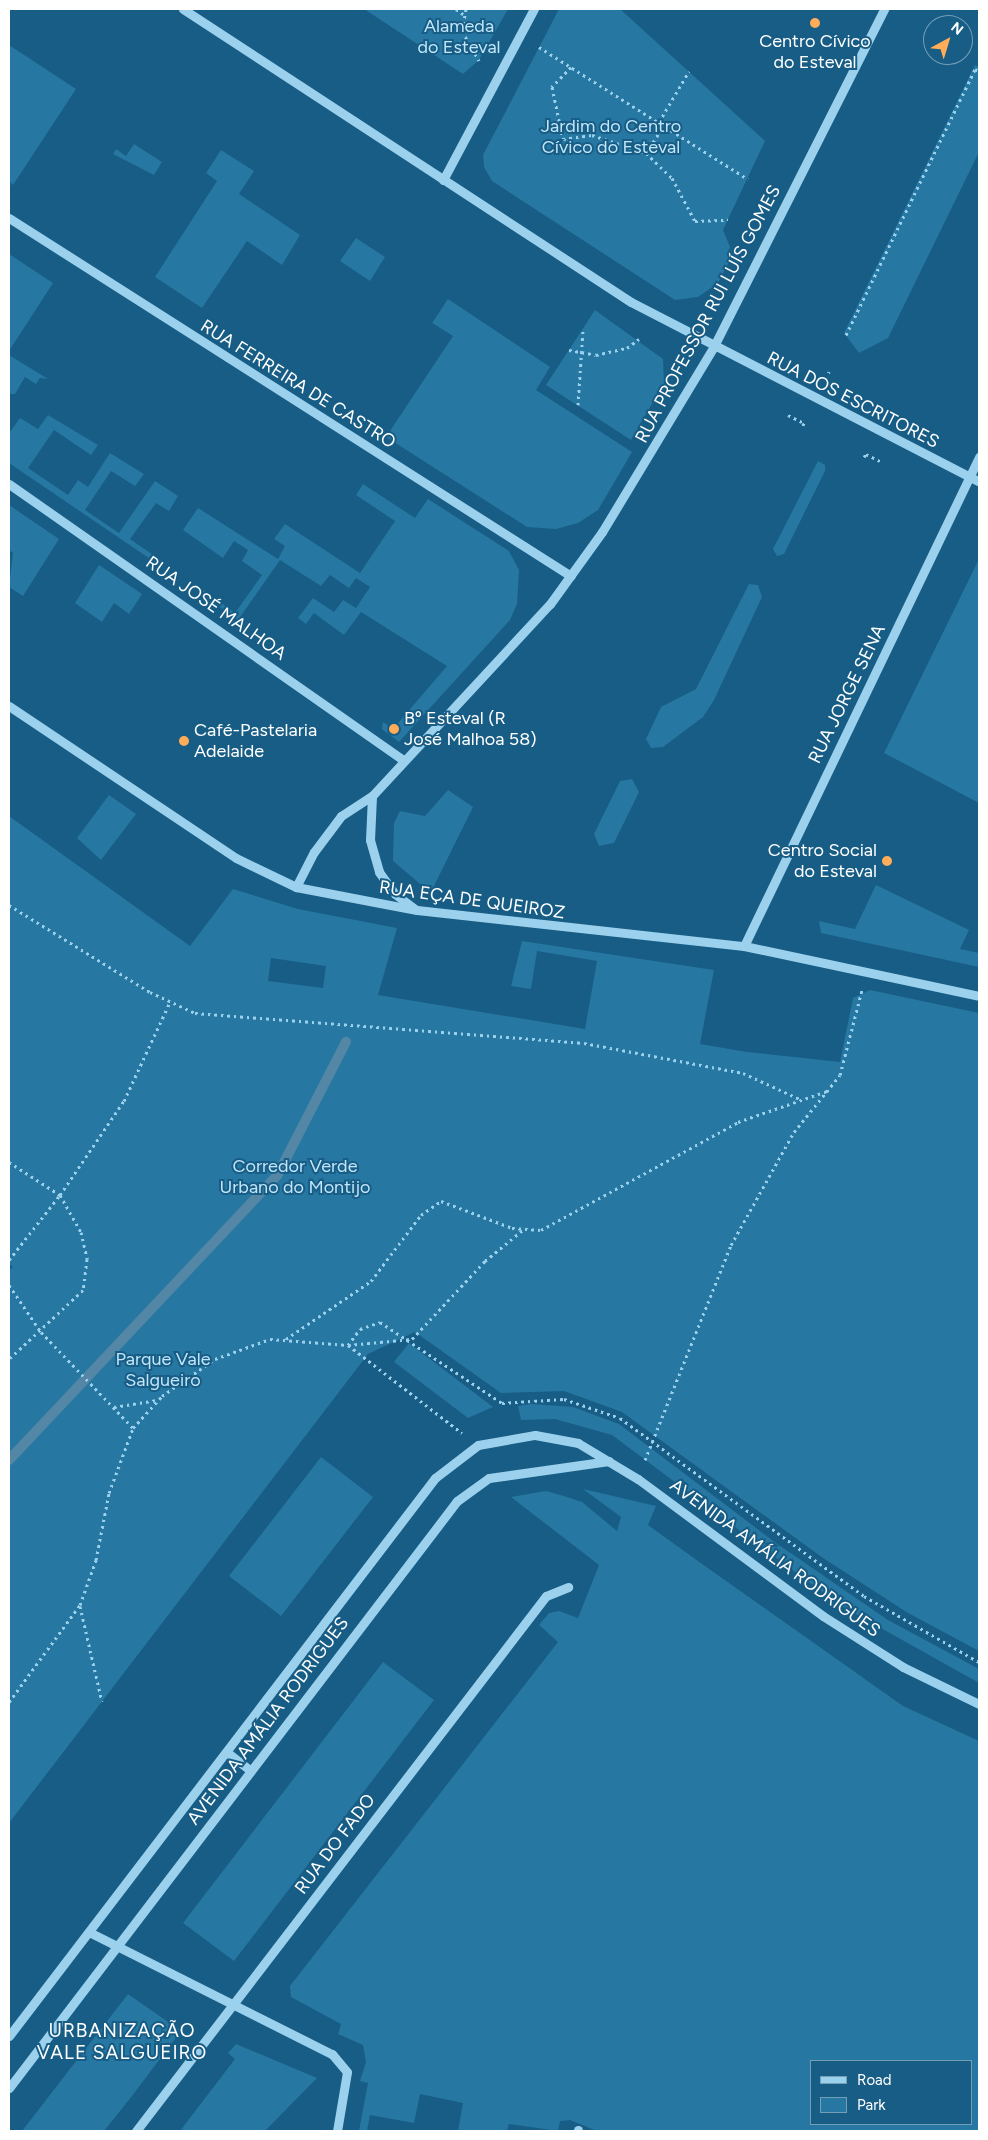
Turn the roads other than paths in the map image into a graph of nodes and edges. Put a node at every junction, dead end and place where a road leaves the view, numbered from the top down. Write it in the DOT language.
graph roads {
  1 [pos="183,9"];
  2 [pos="534,9"];
  3 [pos="884,9"];
  4 [pos="443,180"];
  5 [pos="9,218"];
  6 [pos="713,348"];
  7 [pos="979,457"];
  8 [pos="969,477"];
  9 [pos="979,482"];
  10 [pos="9,484"];
  11 [pos="571,576"];
  12 [pos="9,706"];
  13 [pos="404,761"];
  14 [pos="372,796"];
  15 [pos="296,887"];
  16 [pos="417,910"];
  17 [pos="744,946"];
  18 [pos="979,996"];
  19 [pos="609,1461"];
  20 [pos="568,1587"];
  21 [pos="979,1704"];
  22 [pos="228,1753"];
  23 [pos="250,1770"];
  24 [pos="89,1932"];
  25 [pos="118,1947"];
  26 [pos="231,2006"];
  27 [pos="9,2036"];
  28 [pos="9,2088"];
  29 [pos="136,2131"];
  30 [pos="337,2131"];
  1 -- 4 [label="street, RUA DOS ESCRITORES"];
  2 -- 4 [label="street"];
  3 -- 6 [label="street, RUA PROFESSOR RUI LUÍS GOMES"];
  4 -- 6 [label="street, RUA DOS ESCRITORES"];
  5 -- 11 [label="street, RUA FERREIRA DE CASTRO"];
  6 -- 8 [label="street, RUA DOS ESCRITORES"];
  6 -- 11 [label="street, RUA PROFESSOR RUI LUÍS GOMES"];
  7 -- 8 [label="street, RUA JORGE SENA"];
  8 -- 9 [label="street, RUA DOS ESCRITORES"];
  8 -- 17 [label="street, RUA JORGE SENA"];
  10 -- 13 [label="street, RUA JOSÉ MALHOA"];
  11 -- 13 [label="street, RUA PROFESSOR RUI LUÍS GOMES"];
  12 -- 15 [label="street, RUA EÇA DE QUEIROZ"];
  13 -- 14 [label="street, RUA PROFESSOR RUI LUÍS GOMES"];
  14 -- 15 [label="street, RUA PROFESSOR RUI LUÍS GOMES"];
  14 -- 16 [label="street"];
  15 -- 16 [label="street, RUA EÇA DE QUEIROZ"];
  16 -- 17 [label="street, RUA EÇA DE QUEIROZ"];
  17 -- 18 [label="street, RUA EÇA DE QUEIROZ"];
  19 -- 21 [label="street, AVENIDA AMÁLIA RODRIGUES"];
  19 -- 22 [label="street, AVENIDA AMÁLIA RODRIGUES"];
  19 -- 23 [label="street, AVENIDA AMÁLIA RODRIGUES"];
  20 -- 26 [label="street, RUA DO FADO"];
  22 -- 23 [label="street"];
  22 -- 24 [label="street, AVENIDA AMÁLIA RODRIGUES"];
  23 -- 25 [label="street, AVENIDA AMÁLIA RODRIGUES"];
  24 -- 25 [label="street"];
  24 -- 27 [label="street, AVENIDA AMÁLIA RODRIGUES"];
  25 -- 26 [label="street"];
  25 -- 28 [label="street, AVENIDA AMÁLIA RODRIGUES"];
  26 -- 29 [label="street, RUA DO FADO"];
  26 -- 30 [label="street"];
}
